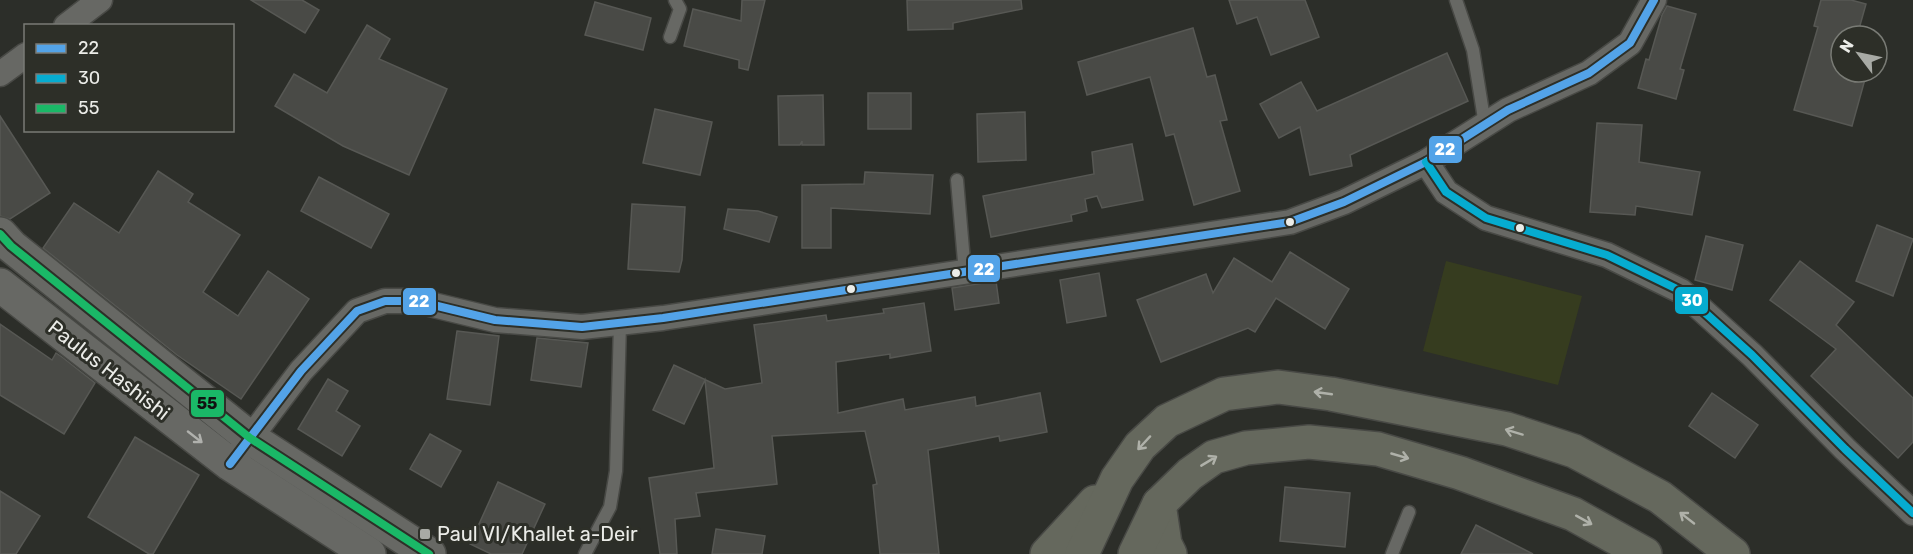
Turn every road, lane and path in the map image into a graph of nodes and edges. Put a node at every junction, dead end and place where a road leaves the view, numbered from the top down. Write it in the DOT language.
graph roads {
  1 [pos="100,0"];
  2 [pos="675,0"];
  3 [pos="1456,0"];
  4 [pos="1654,0"];
  5 [pos="69,24"];
  6 [pos="670,37"];
  7 [pos="24,56"];
  8 [pos="0,74"];
  9 [pos="1485,125"];
  10 [pos="1426,162"];
  11 [pos="957,180"];
  12 [pos="0,234"];
  13 [pos="965,273"];
  14 [pos="0,285"];
  15 [pos="620,323"];
  16 [pos="250,438"];
  17 [pos="230,464"];
  18 [pos="1117,478"];
  19 [pos="1159,504"];
  20 [pos="1409,512"];
  21 [pos="1913,513"];
  22 [pos="369,554"];
  23 [pos="429,554"];
  24 [pos="585,554"];
  25 [pos="1047,554"];
  26 [pos="1082,554"];
  27 [pos="1135,554"];
  28 [pos="1170,554"];
  29 [pos="1392,554"];
  30 [pos="1645,554"];
  31 [pos="1733,554"];
  1 -- 5 [label="street"];
  2 -- 6 [label="lane"];
  3 -- 9 [label="lane"];
  4 -- 9 [label="street"];
  7 -- 8 [label="street"];
  9 -- 10 [label="street"];
  10 -- 13 [label="street"];
  10 -- 21 [label="street"];
  11 -- 13 [label="lane"];
  12 -- 16 [label="street, Paulus Hashishi"];
  13 -- 15 [label="street"];
  14 -- 17 [label="street, Paulus Hashishi, one-way"];
  15 -- 16 [label="street"];
  15 -- 24 [label="lane"];
  16 -- 17 [label="street"];
  16 -- 23 [label="street, Paulus Hashishi"];
  17 -- 22 [label="street, Paulus Hashishi"];
  18 -- 25 [label="highway"];
  18 -- 26 [label="highway"];
  31 -- 18 [label="highway, one-way"];
  19 -- 27 [label="highway"];
  19 -- 28 [label="highway"];
  19 -- 30 [label="highway, one-way"];
  20 -- 29 [label="lane"];
}
